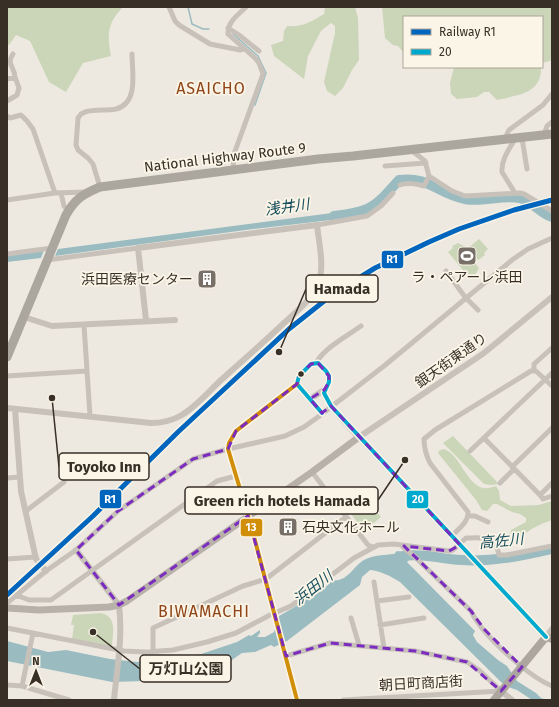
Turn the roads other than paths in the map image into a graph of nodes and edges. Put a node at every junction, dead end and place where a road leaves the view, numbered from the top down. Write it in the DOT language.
graph roads {
  1 [pos="169,7"];
  2 [pos="246,7"];
  3 [pos="228,28"];
  4 [pos="244,49"];
  5 [pos="259,51"];
  6 [pos="13,54"];
  7 [pos="132,54"];
  8 [pos="15,76"];
  9 [pos="7,79"];
  10 [pos="552,94"];
  11 [pos="7,101"];
  12 [pos="7,116"];
  13 [pos="552,122"];
  14 [pos="548,135"];
  15 [pos="518,139"];
  16 [pos="504,140"];
  17 [pos="411,150"];
  18 [pos="426,163"];
  19 [pos="384,166"];
  20 [pos="527,169"];
  21 [pos="233,170"];
  22 [pos="427,180"];
  23 [pos="400,185"];
  24 [pos="100,187"];
  25 [pos="89,192"];
  26 [pos="58,193"];
  27 [pos="392,193"];
  28 [pos="515,193"];
  29 [pos="7,200"];
  30 [pos="552,211"];
  31 [pos="68,212"];
  32 [pos="317,225"];
  33 [pos="552,238"];
  34 [pos="138,248"];
  35 [pos="7,254"];
  36 [pos="49,254"];
  37 [pos="446,271"];
  38 [pos="465,297"];
  39 [pos="552,297"];
  40 [pos="478,310"];
  41 [pos="24,317"];
  42 [pos="146,320"];
  43 [pos="174,320"];
  44 [pos="84,325"];
  45 [pos="360,326"];
  46 [pos="552,348"];
  47 [pos="7,357"];
  48 [pos="316,363"];
  49 [pos="534,370"];
  50 [pos="87,371"];
  51 [pos="552,373"];
  52 [pos="7,376"];
  53 [pos="545,379"];
  54 [pos="297,384"];
  55 [pos="552,386"];
  56 [pos="324,390"];
  57 [pos="310,399"];
  58 [pos="331,406"];
  59 [pos="7,408"];
  60 [pos="15,409"];
  61 [pos="322,413"];
  62 [pos="90,416"];
  63 [pos="552,428"];
  64 [pos="359,437"];
  65 [pos="484,438"];
  66 [pos="228,449"];
  67 [pos="470,451"];
  68 [pos="513,468"];
  69 [pos="312,472"];
  70 [pos="236,476"];
  71 [pos="20,477"];
  72 [pos="7,478"];
  73 [pos="64,482"];
  74 [pos="500,483"];
  75 [pos="552,484"];
  76 [pos="540,495"];
  77 [pos="552,496"];
  78 [pos="26,511"];
  79 [pos="248,516"];
  80 [pos="468,516"];
  81 [pos="346,517"];
  82 [pos="488,522"];
  83 [pos="452,536"];
  84 [pos="401,545"];
  85 [pos="460,545"];
  86 [pos="552,546"];
  87 [pos="374,547"];
  88 [pos="76,550"];
  89 [pos="36,557"];
  90 [pos="7,559"];
  91 [pos="46,571"];
  92 [pos="92,571"];
  93 [pos="266,579"];
  94 [pos="374,582"];
  95 [pos="16,595"];
  96 [pos="409,597"];
  97 [pos="377,601"];
  98 [pos="7,603"];
  99 [pos="119,605"];
  100 [pos="7,608"];
  101 [pos="275,615"];
  102 [pos="351,618"];
  103 [pos="424,618"];
  104 [pos="380,625"];
  105 [pos="7,628"];
  106 [pos="552,629"];
  107 [pos="33,634"];
  108 [pos="549,638"];
  109 [pos="359,645"];
  110 [pos="384,648"];
  111 [pos="119,651"];
  112 [pos="153,651"];
  113 [pos="286,656"];
  114 [pos="521,667"];
  115 [pos="7,685"];
  116 [pos="22,686"];
  117 [pos="552,686"];
  118 [pos="502,690"];
  119 [pos="69,700"];
  120 [pos="114,700"];
  121 [pos="297,700"];
  122 [pos="343,700"];
  123 [pos="494,700"];
  124 [pos="512,700"];
  1 -- 4 [label="street"];
  2 -- 3 [label="street"];
  3 -- 4 [label="street"];
  3 -- 5 [label="street"];
  4 -- 21 [label="street"];
  6 -- 8 [label="street"];
  7 -- 24 [label="street"];
  8 -- 9 [label="street"];
  8 -- 11 [label="street"];
  10 -- 16 [label="street"];
  12 -- 26 [label="street"];
  13 -- 14 [label="street"];
  14 -- 15 [label="highway, National Highway Route 9"];
  15 -- 16 [label="highway, National Highway Route 9"];
  15 -- 20 [label="street"];
  15 -- 28 [label="street"];
  16 -- 17 [label="highway, National Highway Route 9"];
  17 -- 18 [label="street"];
  17 -- 21 [label="highway, National Highway Route 9"];
  18 -- 19 [label="street"];
  18 -- 22 [label="street"];
  21 -- 24 [label="highway, National Highway Route 9"];
  22 -- 23 [label="street"];
  22 -- 28 [label="street"];
  24 -- 25 [label="highway, National Highway Route 9"];
  25 -- 26 [label="street"];
  25 -- 31 [label="highway, National Highway Route 9"];
  26 -- 29 [label="street"];
  26 -- 31 [label="street"];
  27 -- 32 [label="street"];
  28 -- 30 [label="street"];
  31 -- 36 [label="highway, National Highway Route 9"];
  32 -- 34 [label="street"];
  32 -- 62 [label="street"];
  33 -- 38 [label="street"];
  34 -- 36 [label="street"];
  34 -- 42 [label="street"];
  35 -- 36 [label="street"];
  36 -- 41 [label="highway, National Highway Route 9"];
  37 -- 38 [label="street"];
  38 -- 40 [label="street"];
  38 -- 58 [label="street"];
  39 -- 64 [label="street, 銀天街東通り"];
  41 -- 44 [label="street"];
  41 -- 47 [label="highway, National Highway Route 9"];
  42 -- 43 [label="street"];
  42 -- 44 [label="street"];
  44 -- 50 [label="street"];
  45 -- 48 [label="street"];
  46 -- 49 [label="street"];
  48 -- 54 [label="street"];
  48 -- 56 [label="street"];
  49 -- 53 [label="street"];
  49 -- 80 [label="street"];
  50 -- 52 [label="street"];
  50 -- 62 [label="street"];
  51 -- 53 [label="street"];
  53 -- 55 [label="street"];
  53 -- 65 [label="street"];
  54 -- 57 [label="street"];
  54 -- 66 [label="street"];
  56 -- 57 [label="street"];
  56 -- 58 [label="street"];
  57 -- 61 [label="street"];
  58 -- 61 [label="street"];
  58 -- 64 [label="main road"];
  59 -- 60 [label="street"];
  60 -- 62 [label="street"];
  60 -- 71 [label="street"];
  61 -- 66 [label="street"];
  63 -- 68 [label="street"];
  64 -- 69 [label="main road"];
  64 -- 83 [label="street"];
  65 -- 67 [label="street"];
  65 -- 68 [label="street"];
  66 -- 70 [label="street"];
  66 -- 88 [label="street"];
  68 -- 74 [label="street"];
  68 -- 76 [label="street"];
  69 -- 79 [label="main road"];
  69 -- 81 [label="street"];
  70 -- 79 [label="street"];
  70 -- 92 [label="street"];
  71 -- 72 [label="street"];
  71 -- 78 [label="street"];
  73 -- 78 [label="street"];
  75 -- 76 [label="street"];
  76 -- 77 [label="street"];
  78 -- 89 [label="street"];
  79 -- 93 [label="street"];
  79 -- 99 [label="main road"];
  80 -- 82 [label="street"];
  80 -- 83 [label="street"];
  81 -- 87 [label="street"];
  81 -- 93 [label="street"];
  83 -- 85 [label="street"];
  84 -- 85 [label="street"];
  84 -- 87 [label="street"];
  84 -- 114 [label="street"];
  85 -- 86 [label="street"];
  85 -- 108 [label="street"];
  87 -- 101 [label="street"];
  88 -- 91 [label="street"];
  88 -- 92 [label="street"];
  89 -- 90 [label="street"];
  89 -- 91 [label="street"];
  91 -- 95 [label="street"];
  92 -- 95 [label="street"];
  92 -- 99 [label="street"];
  93 -- 101 [label="street"];
  93 -- 112 [label="street"];
  94 -- 97 [label="street"];
  95 -- 98 [label="street"];
  96 -- 97 [label="street"];
  97 -- 104 [label="street"];
  99 -- 100 [label="main road"];
  99 -- 111 [label="street"];
  101 -- 112 [label="street"];
  101 -- 113 [label="street"];
  102 -- 109 [label="street"];
  103 -- 104 [label="street"];
  104 -- 110 [label="street"];
  105 -- 107 [label="street"];
  106 -- 108 [label="street"];
  107 -- 111 [label="street"];
  107 -- 116 [label="street"];
  108 -- 114 [label="main road"];
  109 -- 110 [label="street"];
  109 -- 113 [label="street"];
  110 -- 118 [label="street"];
  111 -- 112 [label="street"];
  111 -- 120 [label="street"];
  113 -- 121 [label="street"];
  114 -- 117 [label="street"];
  114 -- 118 [label="main road"];
  115 -- 116 [label="street"];
  116 -- 119 [label="street"];
  118 -- 122 [label="street, 朝日町商店街"];
  118 -- 123 [label="main road"];
  118 -- 124 [label="street"];
}
